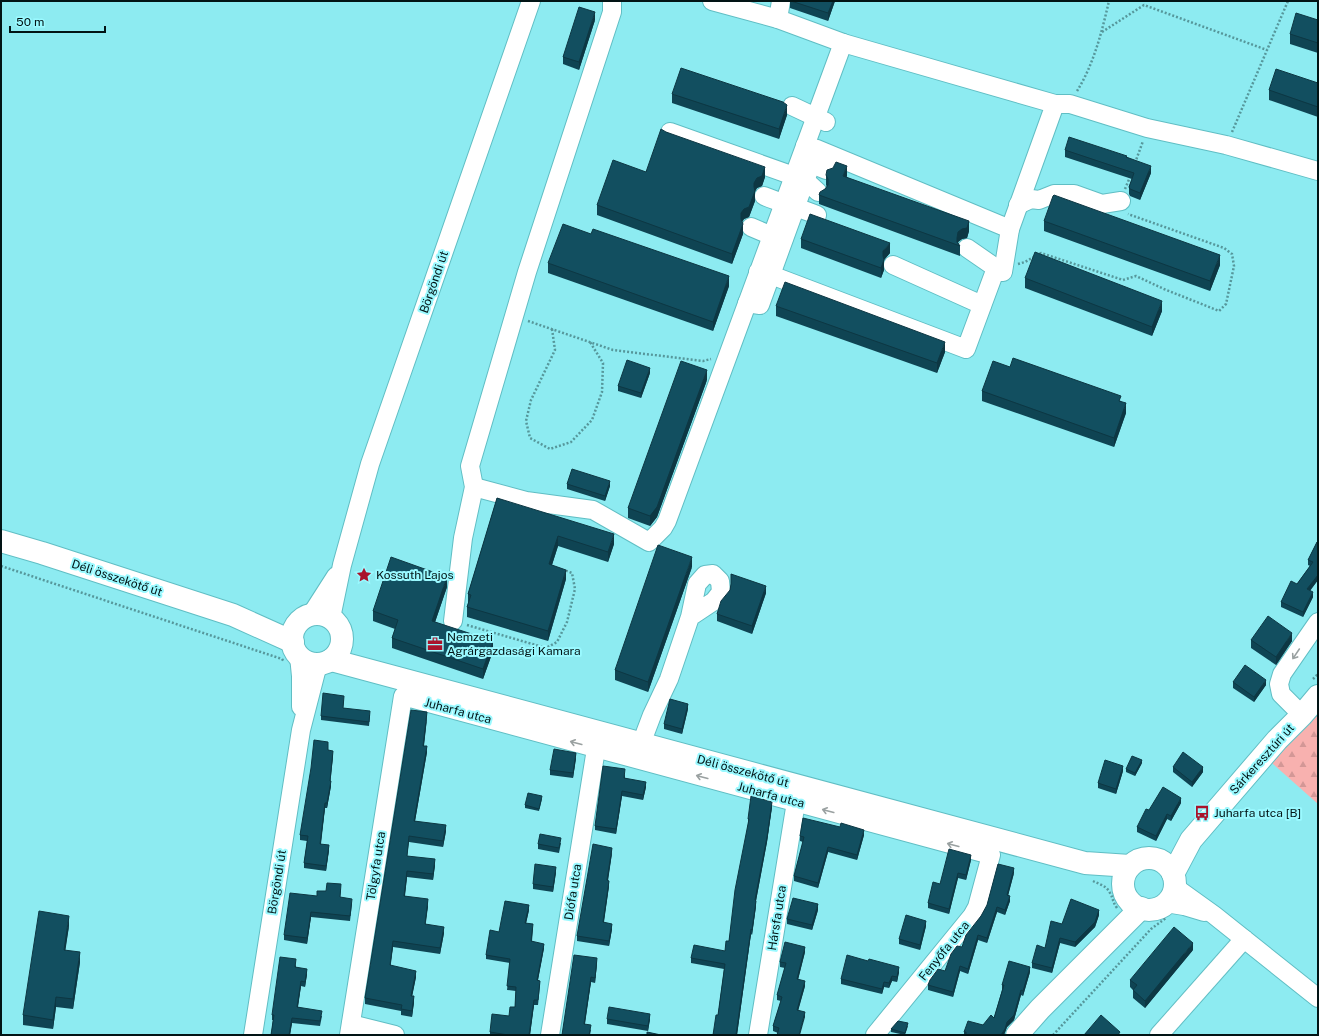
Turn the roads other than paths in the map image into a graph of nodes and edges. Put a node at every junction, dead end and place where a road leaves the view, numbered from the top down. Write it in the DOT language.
graph roads {
  1 [pos="532,1"];
  2 [pos="612,1"];
  3 [pos="712,1"];
  4 [pos="781,1"];
  5 [pos="778,19"];
  6 [pos="843,43"];
  7 [pos="1062,104"];
  8 [pos="792,106"];
  9 [pos="816,116"];
  10 [pos="670,132"];
  11 [pos="809,168"];
  12 [pos="1318,172"];
  13 [pos="764,196"];
  14 [pos="1121,201"];
  15 [pos="790,205"];
  16 [pos="1018,205"];
  17 [pos="818,215"];
  18 [pos="751,227"];
  19 [pos="1010,229"];
  20 [pos="784,239"];
  21 [pos="967,248"];
  22 [pos="893,265"];
  23 [pos="1000,270"];
  24 [pos="765,273"];
  25 [pos="982,305"];
  26 [pos="474,487"];
  27 [pos="1,541"];
  28 [pos="690,617"];
  29 [pos="453,621"];
  30 [pos="1318,622"];
  31 [pos="314,644"];
  32 [pos="402,688"];
  33 [pos="1318,696"];
  34 [pos="1302,715"];
  35 [pos="641,744"];
  36 [pos="596,749"];
  37 [pos="796,802"];
  38 [pos="1191,840"];
  39 [pos="991,855"];
  40 [pos="1156,859"];
  41 [pos="1171,888"];
  42 [pos="1129,895"];
  43 [pos="1244,939"];
  44 [pos="1318,998"];
  45 [pos="350,1030"];
  46 [pos="253,1035"];
  47 [pos="395,1035"];
  48 [pos="550,1035"];
  49 [pos="758,1035"];
  50 [pos="875,1035"];
  51 [pos="1017,1035"];
  52 [pos="1159,1035"];
  1 -- 31 [label="street, Börgöndi út"];
  2 -- 26 [label="street"];
  3 -- 5 [label="street"];
  4 -- 5 [label="street"];
  5 -- 6 [label="street"];
  6 -- 7 [label="street"];
  6 -- 9 [label="street"];
  7 -- 12 [label="street"];
  7 -- 16 [label="street"];
  8 -- 9 [label="street"];
  9 -- 11 [label="street"];
  10 -- 11 [label="street"];
  11 -- 15 [label="street"];
  11 -- 19 [label="street"];
  13 -- 15 [label="street"];
  14 -- 16 [label="street"];
  15 -- 17 [label="street"];
  15 -- 20 [label="street"];
  16 -- 19 [label="street"];
  18 -- 20 [label="street"];
  19 -- 23 [label="street"];
  20 -- 24 [label="street"];
  21 -- 23 [label="street"];
  22 -- 25 [label="street"];
  23 -- 25 [label="street"];
  24 -- 25 [label="street"];
  24 -- 26 [label="street"];
  26 -- 29 [label="street"];
  27 -- 31 [label="main road, Déli összekötő út"];
  28 -- 35 [label="street"];
  30 -- 34 [label="street, one-way"];
  31 -- 32 [label="main road, Déli összekötő út"];
  31 -- 46 [label="street, Börgöndi út"];
  32 -- 35 [label="main road, Déli összekötő út"];
  36 -- 32 [label="street, Juharfa utca, one-way"];
  32 -- 45 [label="street, Tölgyfa utca"];
  33 -- 34 [label="main road, Sárkeresztúri út"];
  34 -- 38 [label="main road, Sárkeresztúri út"];
  35 -- 42 [label="main road, Déli összekötő út"];
  37 -- 36 [label="street, Juharfa utca, one-way"];
  36 -- 48 [label="street, Diófa utca"];
  39 -- 37 [label="street, Juharfa utca, one-way"];
  37 -- 49 [label="street, Hársfa utca"];
  38 -- 40 [label="main road, Sárkeresztúri út"];
  38 -- 41 [label="main road, Sárkeresztúri út"];
  39 -- 50 [label="street, Fenyőfa utca"];
  40 -- 41 [label="main road"];
  40 -- 42 [label="main road"];
  41 -- 42 [label="main road"];
  41 -- 43 [label="street"];
  42 -- 51 [label="main road"];
  43 -- 44 [label="street"];
  43 -- 52 [label="street"];
  45 -- 47 [label="street"];
}
